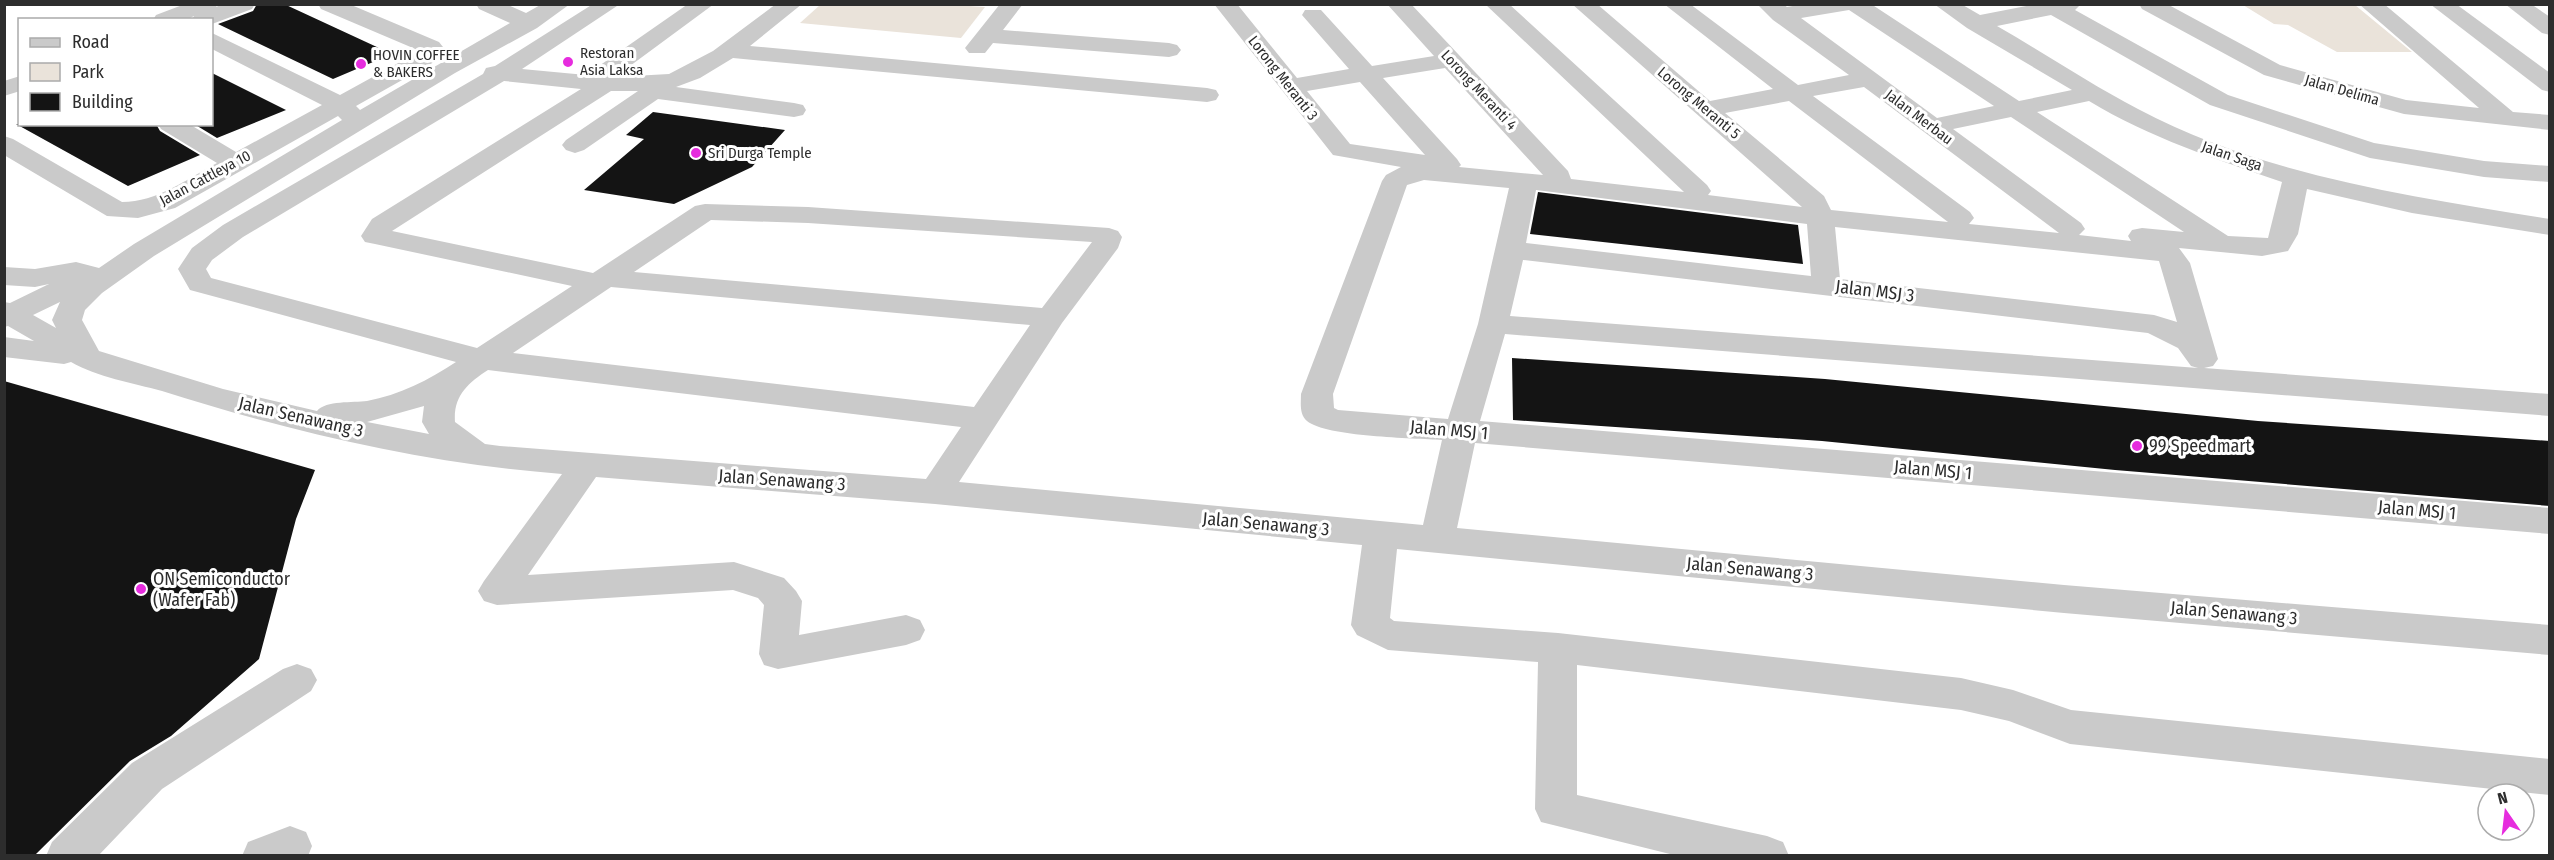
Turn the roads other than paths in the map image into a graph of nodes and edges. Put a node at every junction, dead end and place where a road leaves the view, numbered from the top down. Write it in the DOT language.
graph roads {
  1 [pos="144,4"];
  2 [pos="207,4"];
  3 [pos="244,4"];
  4 [pos="329,4"];
  5 [pos="487,4"];
  6 [pos="560,4"];
  7 [pos="609,4"];
  8 [pos="703,4"];
  9 [pos="791,4"];
  10 [pos="1012,4"];
  11 [pos="1225,4"];
  12 [pos="1398,4"];
  13 [pos="1496,4"];
  14 [pos="1583,4"];
  15 [pos="1675,4"];
  16 [pos="1845,4"];
  17 [pos="1855,4"];
  18 [pos="1945,4"];
  19 [pos="2150,4"];
  20 [pos="2370,4"];
  21 [pos="2441,4"];
  22 [pos="2516,4"];
  23 [pos="2058,6"];
  24 [pos="1775,10"];
  25 [pos="521,14"];
  26 [pos="1313,15"];
  27 [pos="167,18"];
  28 [pos="172,18"];
  29 [pos="208,18"];
  30 [pos="1975,23"];
  31 [pos="2550,28"];
  32 [pos="987,36"];
  33 [pos="213,41"];
  34 [pos="1170,50"];
  35 [pos="728,51"];
  36 [pos="1451,60"];
  37 [pos="447,68"];
  38 [pos="958,72"];
  39 [pos="499,74"];
  40 [pos="1367,75"];
  41 [pos="1868,79"];
  42 [pos="600,82"];
  43 [pos="2550,85"];
  44 [pos="1291,86"];
  45 [pos="663,87"];
  46 [pos="1793,92"];
  47 [pos="2093,93"];
  48 [pos="1207,96"];
  49 [pos="1705,109"];
  50 [pos="794,110"];
  51 [pos="2016,110"];
  52 [pos="348,112"];
  53 [pos="2506,118"];
  54 [pos="2550,123"];
  55 [pos="2373,125"];
  56 [pos="173,126"];
  57 [pos="1932,126"];
  58 [pos="4,144"];
  59 [pos="575,145"];
  60 [pos="234,162"];
  61 [pos="1448,165"];
  62 [pos="2550,174"];
  63 [pos="1559,177"];
  64 [pos="2296,178"];
  65 [pos="1524,181"];
  66 [pos="1698,191"];
  67 [pos="2362,194"];
  68 [pos="1817,209"];
  69 [pos="1960,218"];
  70 [pos="2550,227"];
  71 [pos="2071,229"];
  72 [pos="2222,244"];
  73 [pos="144,250"];
  74 [pos="1511,250"];
  75 [pos="4,276"];
  76 [pos="602,280"];
  77 [pos="1826,285"];
  78 [pos="6,315"];
  79 [pos="1050,318"];
  80 [pos="1493,324"];
  81 [pos="4,347"];
  82 [pos="2199,348"];
  83 [pos="87,357"];
  84 [pos="482,359"];
  85 [pos="452,379"];
  86 [pos="2210,381"];
  87 [pos="2550,405"];
  88 [pos="293,416"];
  89 [pos="983,419"];
  90 [pos="1461,431"];
  91 [pos="475,453"];
  92 [pos="587,465"];
  93 [pos="935,492"];
  94 [pos="2550,521"];
  95 [pos="1381,535"];
  96 [pos="1437,540"];
  97 [pos="906,630"];
  98 [pos="2550,640"];
  99 [pos="1558,648"];
  100 [pos="297,680"];
  101 [pos="2550,777"];
  102 [pos="68,855"];
  103 [pos="1767,855"];
  1 -- 27 [label="street"];
  2 -- 28 [label="street"];
  3 -- 29 [label="street"];
  4 -- 52 [label="street"];
  5 -- 25 [label="street"];
  6 -- 25 [label="street"];
  7 -- 39 [label="street"];
  8 -- 42 [label="street"];
  9 -- 35 [label="street"];
  10 -- 32 [label="street"];
  11 -- 44 [label="street, Lorong Meranti 3"];
  12 -- 36 [label="street, Lorong Meranti 4"];
  13 -- 66 [label="street"];
  14 -- 49 [label="street, Lorong Meranti 5"];
  15 -- 46 [label="street"];
  16 -- 24 [label="street"];
  17 -- 51 [label="street"];
  18 -- 30 [label="street, Jalan Saga"];
  19 -- 55 [label="street, Jalan Delima"];
  20 -- 53 [label="street"];
  21 -- 43 [label="street"];
  22 -- 31 [label="street"];
  23 -- 30 [label="street"];
  23 -- 55 [label="street"];
  24 -- 41 [label="street, Jalan Merbau"];
  25 -- 37 [label="street"];
  26 -- 40 [label="street"];
  30 -- 47 [label="street, Jalan Saga"];
  32 -- 34 [label="street"];
  32 -- 38 [label="street"];
  33 -- 52 [label="street"];
  35 -- 38 [label="street"];
  35 -- 45 [label="street"];
  36 -- 40 [label="street"];
  36 -- 63 [label="street, Lorong Meranti 4"];
  37 -- 39 [label="street"];
  37 -- 52 [label="street"];
  38 -- 48 [label="street"];
  39 -- 42 [label="street"];
  39 -- 84 [label="street"];
  40 -- 44 [label="street"];
  40 -- 61 [label="street"];
  41 -- 46 [label="street"];
  41 -- 57 [label="street, Jalan Merbau"];
  42 -- 45 [label="street"];
  42 -- 76 [label="street"];
  44 -- 61 [label="street, Lorong Meranti 3"];
  45 -- 50 [label="street"];
  45 -- 59 [label="street"];
  46 -- 49 [label="street"];
  46 -- 69 [label="street"];
  47 -- 51 [label="street"];
  47 -- 64 [label="street, Jalan Saga"];
  49 -- 68 [label="street, Lorong Meranti 5"];
  51 -- 57 [label="street"];
  51 -- 72 [label="street"];
  52 -- 60 [label="street, Jalan Cattleya 10"];
  52 -- 73 [label="street"];
  53 -- 54 [label="street, Jalan Delima"];
  53 -- 55 [label="street, Jalan Delima"];
  55 -- 62 [label="street"];
  55 -- 67 [label="street"];
  56 -- 60 [label="street"];
  57 -- 71 [label="street, Jalan Merbau"];
  58 -- 60 [label="street, Jalan Cattleya 10"];
  61 -- 63 [label="street"];
  63 -- 66 [label="street"];
  64 -- 67 [label="street, Jalan Saga"];
  64 -- 72 [label="street"];
  65 -- 68 [label="street"];
  65 -- 74 [label="street"];
  65 -- 90 [label="street, Jalan MSJ 1"];
  66 -- 68 [label="street"];
  67 -- 70 [label="street, Jalan Saga"];
  68 -- 69 [label="street"];
  68 -- 77 [label="street"];
  68 -- 82 [label="street"];
  69 -- 71 [label="street"];
  71 -- 72 [label="street"];
  73 -- 75 [label="street"];
  73 -- 78 [label="street"];
  73 -- 83 [label="street"];
  74 -- 77 [label="street, Jalan MSJ 3"];
  74 -- 80 [label="street"];
  76 -- 79 [label="street"];
  76 -- 79 [label="street"];
  76 -- 84 [label="street"];
  77 -- 82 [label="street, Jalan MSJ 3"];
  78 -- 83 [label="street, Jalan Senawang 3"];
  79 -- 89 [label="street"];
  80 -- 86 [label="street"];
  80 -- 90 [label="street"];
  81 -- 83 [label="street"];
  82 -- 86 [label="street"];
  83 -- 88 [label="street, Jalan Senawang 3"];
  84 -- 85 [label="street"];
  84 -- 89 [label="street"];
  85 -- 88 [label="street"];
  85 -- 91 [label="street"];
  86 -- 87 [label="street"];
  88 -- 91 [label="street, Jalan Senawang 3"];
  89 -- 93 [label="street"];
  90 -- 94 [label="street, Jalan MSJ 1"];
  90 -- 96 [label="street"];
  91 -- 92 [label="street, Jalan Senawang 3"];
  92 -- 93 [label="street, Jalan Senawang 3"];
  92 -- 97 [label="street"];
  93 -- 95 [label="street, Jalan Senawang 3"];
  95 -- 96 [label="street, Jalan Senawang 3"];
  95 -- 99 [label="street"];
  96 -- 98 [label="street, Jalan Senawang 3"];
  99 -- 101 [label="street"];
  99 -- 103 [label="street"];
  100 -- 102 [label="street"];
}
